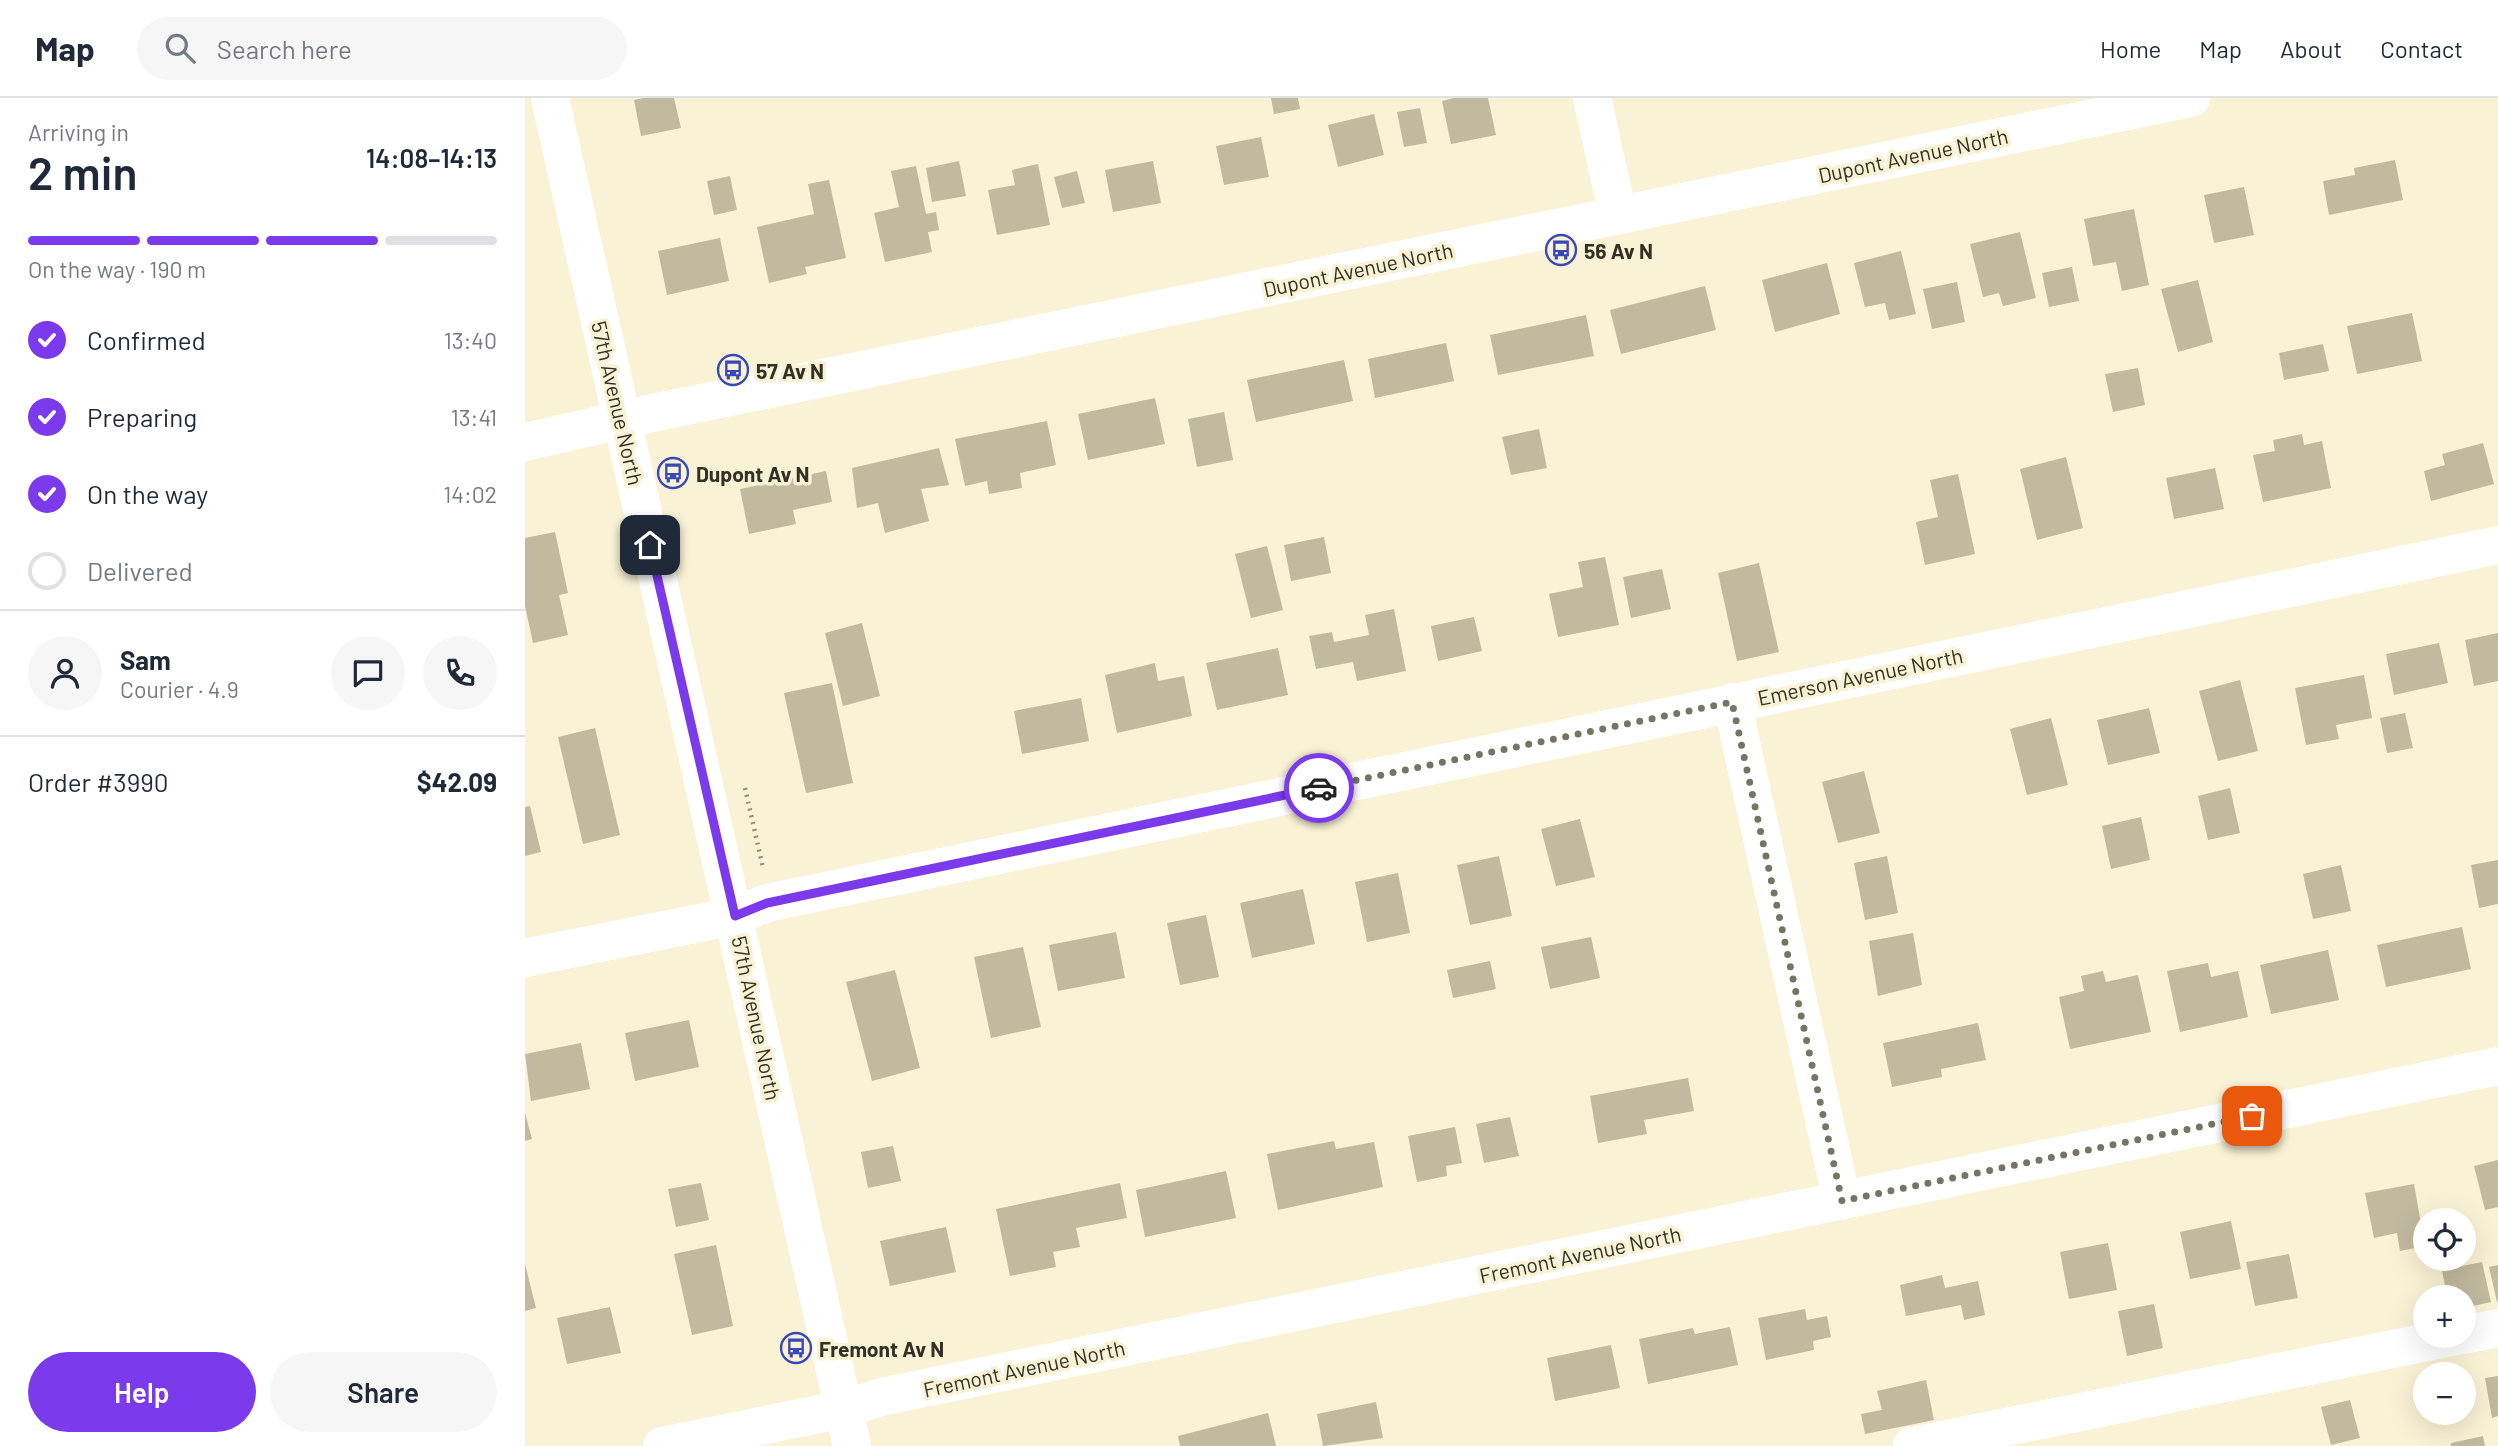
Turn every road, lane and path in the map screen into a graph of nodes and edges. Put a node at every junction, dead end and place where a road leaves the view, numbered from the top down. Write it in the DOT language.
graph roads {
  1 [pos="550,98"];
  2 [pos="1592,98"];
  3 [pos="2191,98"];
  4 [pos="1618,215"];
  5 [pos="621,423"];
  6 [pos="525,442"];
  7 [pos="2498,545"];
  8 [pos="1732,702"];
  9 [pos="735,916"];
  10 [pos="525,958"];
  11 [pos="2498,1066"];
  12 [pos="1842,1201"];
  13 [pos="2498,1328"];
  14 [pos="2476,1332"];
  15 [pos="2413,1345"];
  16 [pos="844,1409"];
  17 [pos="662,1446"];
  18 [pos="852,1446"];
  19 [pos="1912,1446"];
  1 -- 5 [label="street, 57th Avenue North"];
  2 -- 4 [label="street"];
  3 -- 4 [label="street, Dupont Avenue North"];
  4 -- 5 [label="street, Dupont Avenue North"];
  5 -- 6 [label="street, Dupont Avenue North"];
  5 -- 9 [label="street, 57th Avenue North"];
  7 -- 8 [label="street, Emerson Avenue North"];
  8 -- 9 [label="street, Emerson Avenue North"];
  8 -- 12 [label="street"];
  9 -- 10 [label="street, Emerson Avenue North"];
  9 -- 16 [label="street, 57th Avenue North"];
  11 -- 12 [label="street, Fremont Avenue North"];
  12 -- 16 [label="street, Fremont Avenue North"];
  13 -- 14 [label="street"];
  15 -- 19 [label="street"];
  16 -- 17 [label="street, Fremont Avenue North"];
  16 -- 18 [label="street, 57th Avenue North"];
}
